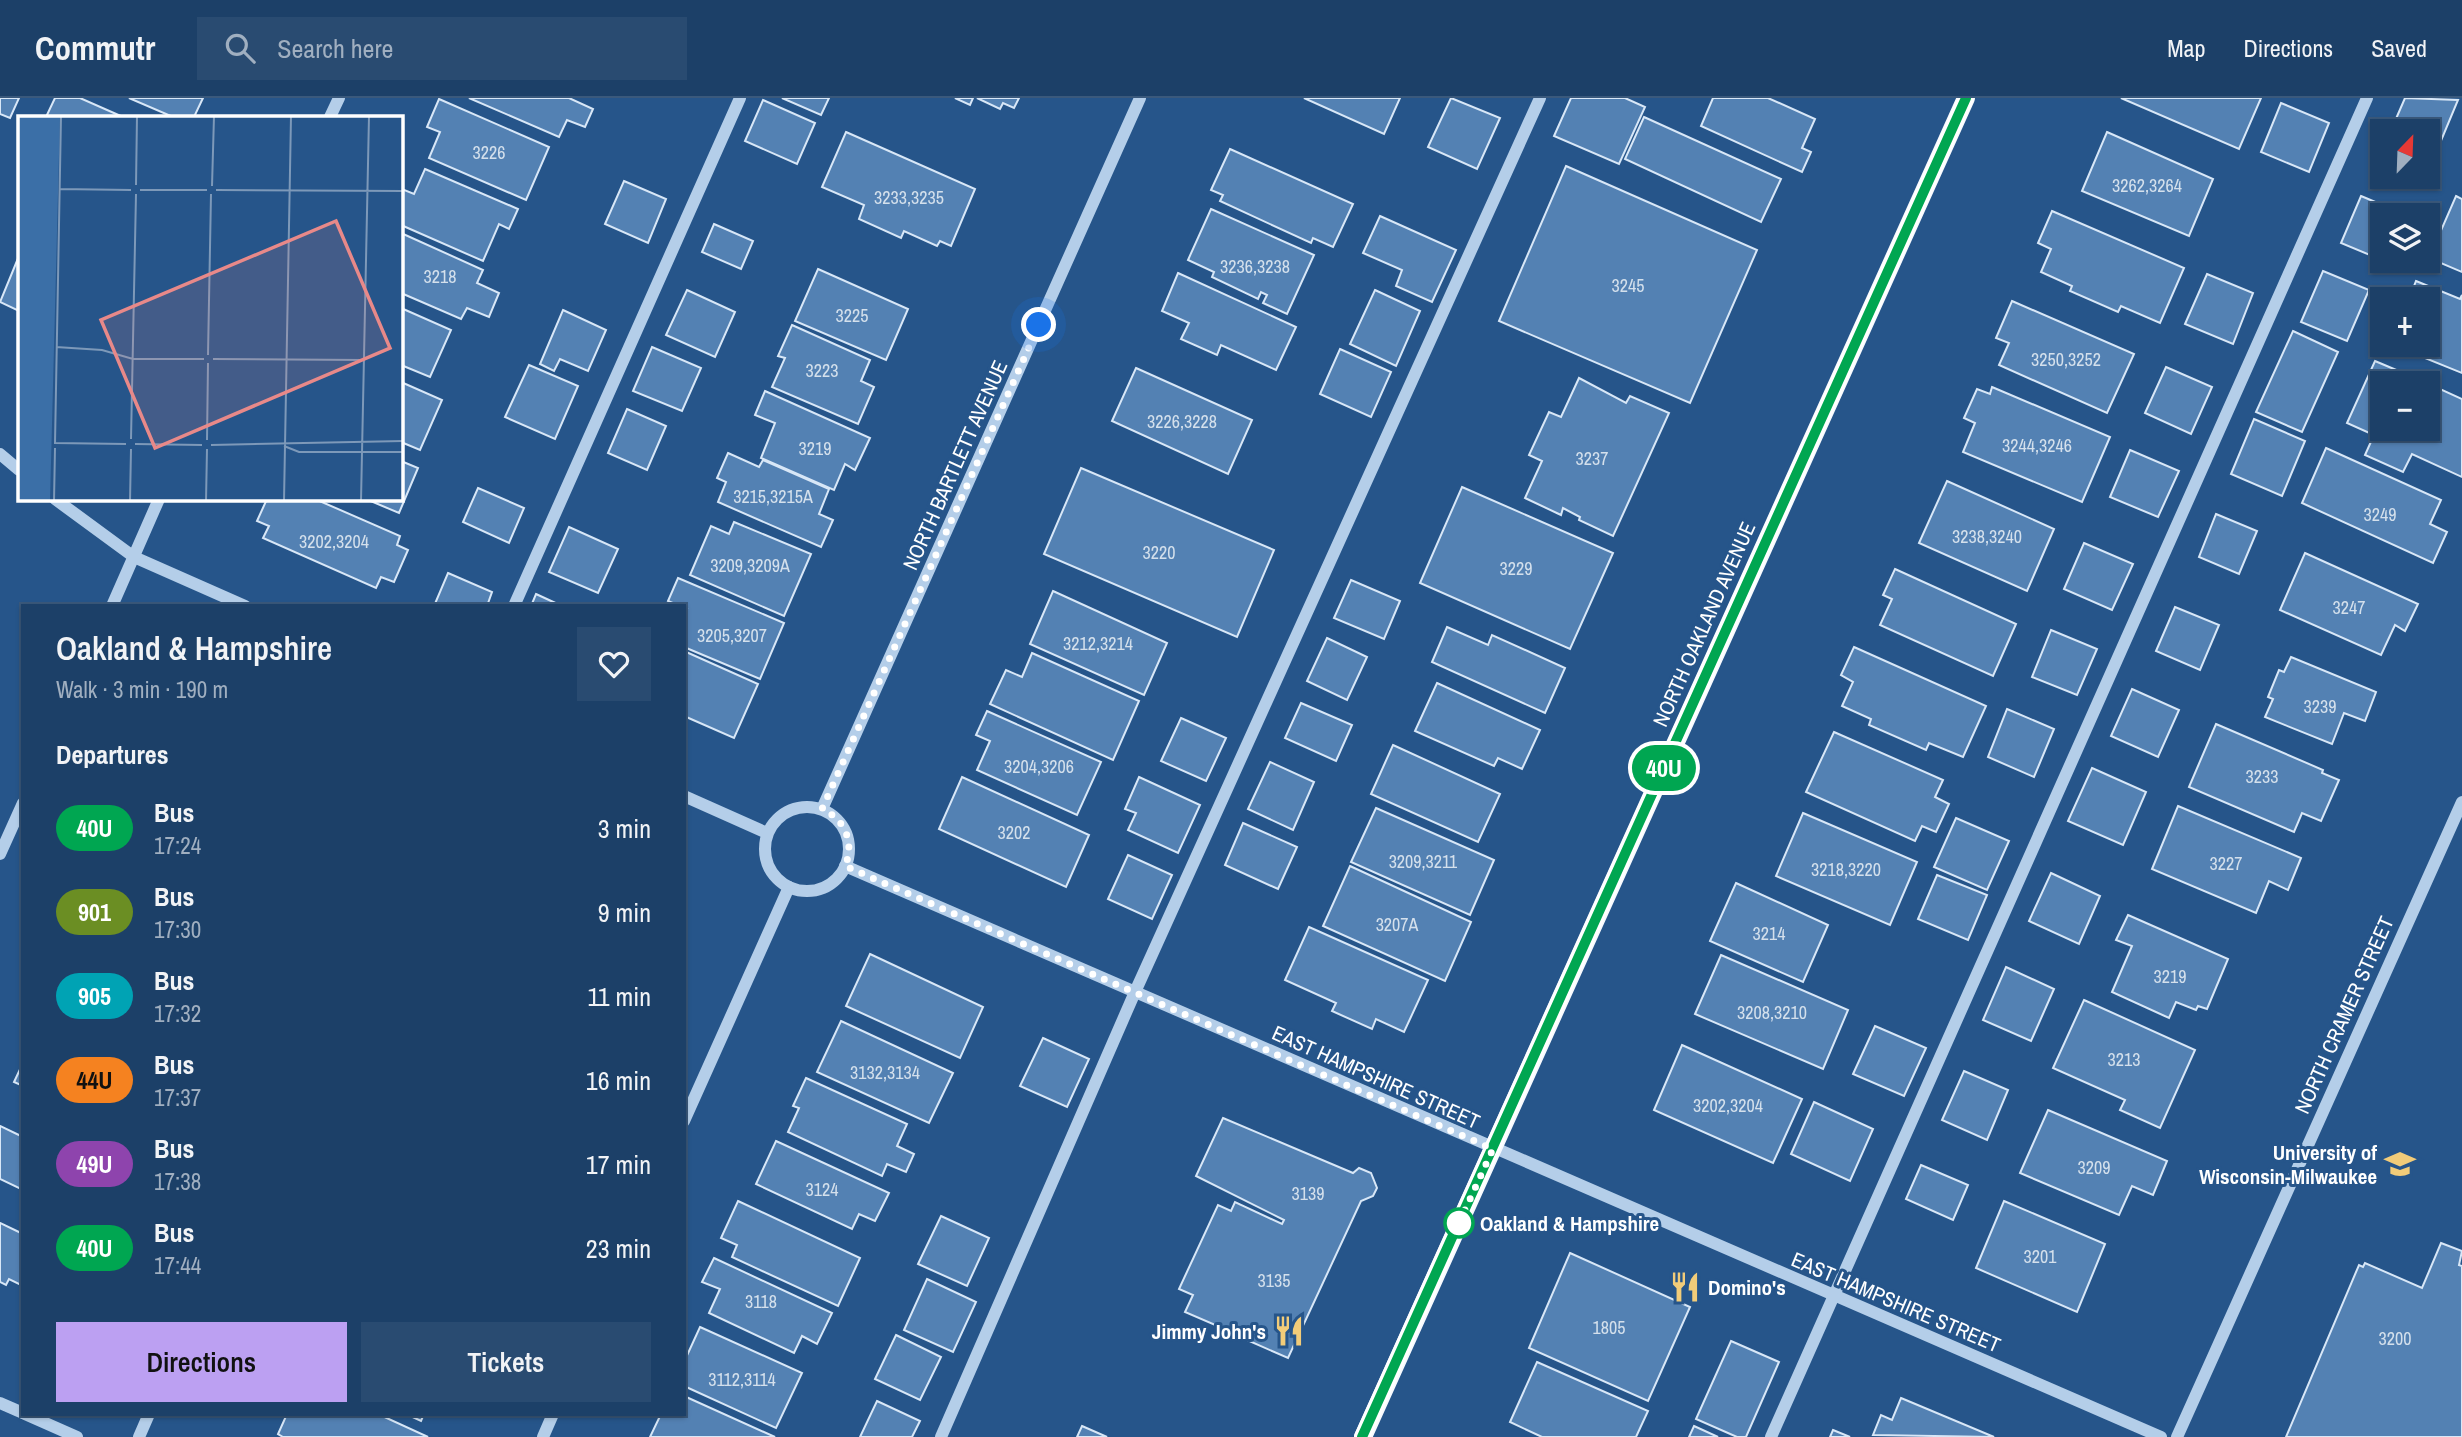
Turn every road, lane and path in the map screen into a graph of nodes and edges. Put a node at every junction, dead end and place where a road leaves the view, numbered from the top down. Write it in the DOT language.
graph roads {
  1 [pos="339,98"];
  2 [pos="740,98"];
  3 [pos="1140,98"];
  4 [pos="1540,98"];
  5 [pos="1966,98"];
  6 [pos="2367,98"];
  7 [pos="330,116"];
  8 [pos="0,454"];
  9 [pos="18,469"];
  10 [pos="56,500"];
  11 [pos="159,500"];
  12 [pos="134,557"];
  13 [pos="113,604"];
  14 [pos="240,604"];
  15 [pos="515,604"];
  16 [pos="686,797"];
  17 [pos="2462,802"];
  18 [pos="21,807"];
  19 [pos="822,809"];
  20 [pos="767,833"];
  21 [pos="0,854"];
  22 [pos="845,866"];
  23 [pos="789,887"];
  24 [pos="1135,992"];
  25 [pos="686,1117"];
  26 [pos="1493,1149"];
  27 [pos="1834,1296"];
  28 [pos="0,1403"];
  29 [pos="21,1412"];
  30 [pos="31,1416"];
  31 [pos="148,1416"];
  32 [pos="552,1416"];
  33 [pos="77,1437"];
  34 [pos="139,1437"];
  35 [pos="543,1437"];
  36 [pos="941,1437"];
  37 [pos="1363,1437"];
  38 [pos="1771,1437"];
  39 [pos="2161,1437"];
  40 [pos="2176,1437"];
  1 -- 7 [label="street"];
  2 -- 15 [label="street"];
  3 -- 19 [label="street, NORTH BARTLETT AVENUE"];
  4 -- 24 [label="street"];
  5 -- 26 [label="main road, NORTH OAKLAND AVENUE"];
  6 -- 27 [label="street"];
  8 -- 9 [label="street"];
  10 -- 12 [label="street"];
  11 -- 12 [label="street"];
  12 -- 13 [label="street"];
  12 -- 14 [label="street"];
  16 -- 20 [label="street"];
  17 -- 40 [label="street, NORTH CRAMER STREET"];
  18 -- 21 [label="street"];
  19 -- 20 [label="street"];
  19 -- 22 [label="street"];
  20 -- 23 [label="street"];
  22 -- 23 [label="street"];
  22 -- 24 [label="street, EAST HAMPSHIRE STREET"];
  23 -- 25 [label="street"];
  24 -- 26 [label="street, EAST HAMPSHIRE STREET"];
  24 -- 36 [label="street"];
  26 -- 27 [label="street, EAST HAMPSHIRE STREET"];
  26 -- 37 [label="main road, NORTH OAKLAND AVENUE"];
  27 -- 38 [label="street"];
  27 -- 39 [label="street, EAST HAMPSHIRE STREET"];
  28 -- 29 [label="street"];
  30 -- 33 [label="street"];
  31 -- 34 [label="street"];
  32 -- 35 [label="street"];
}
